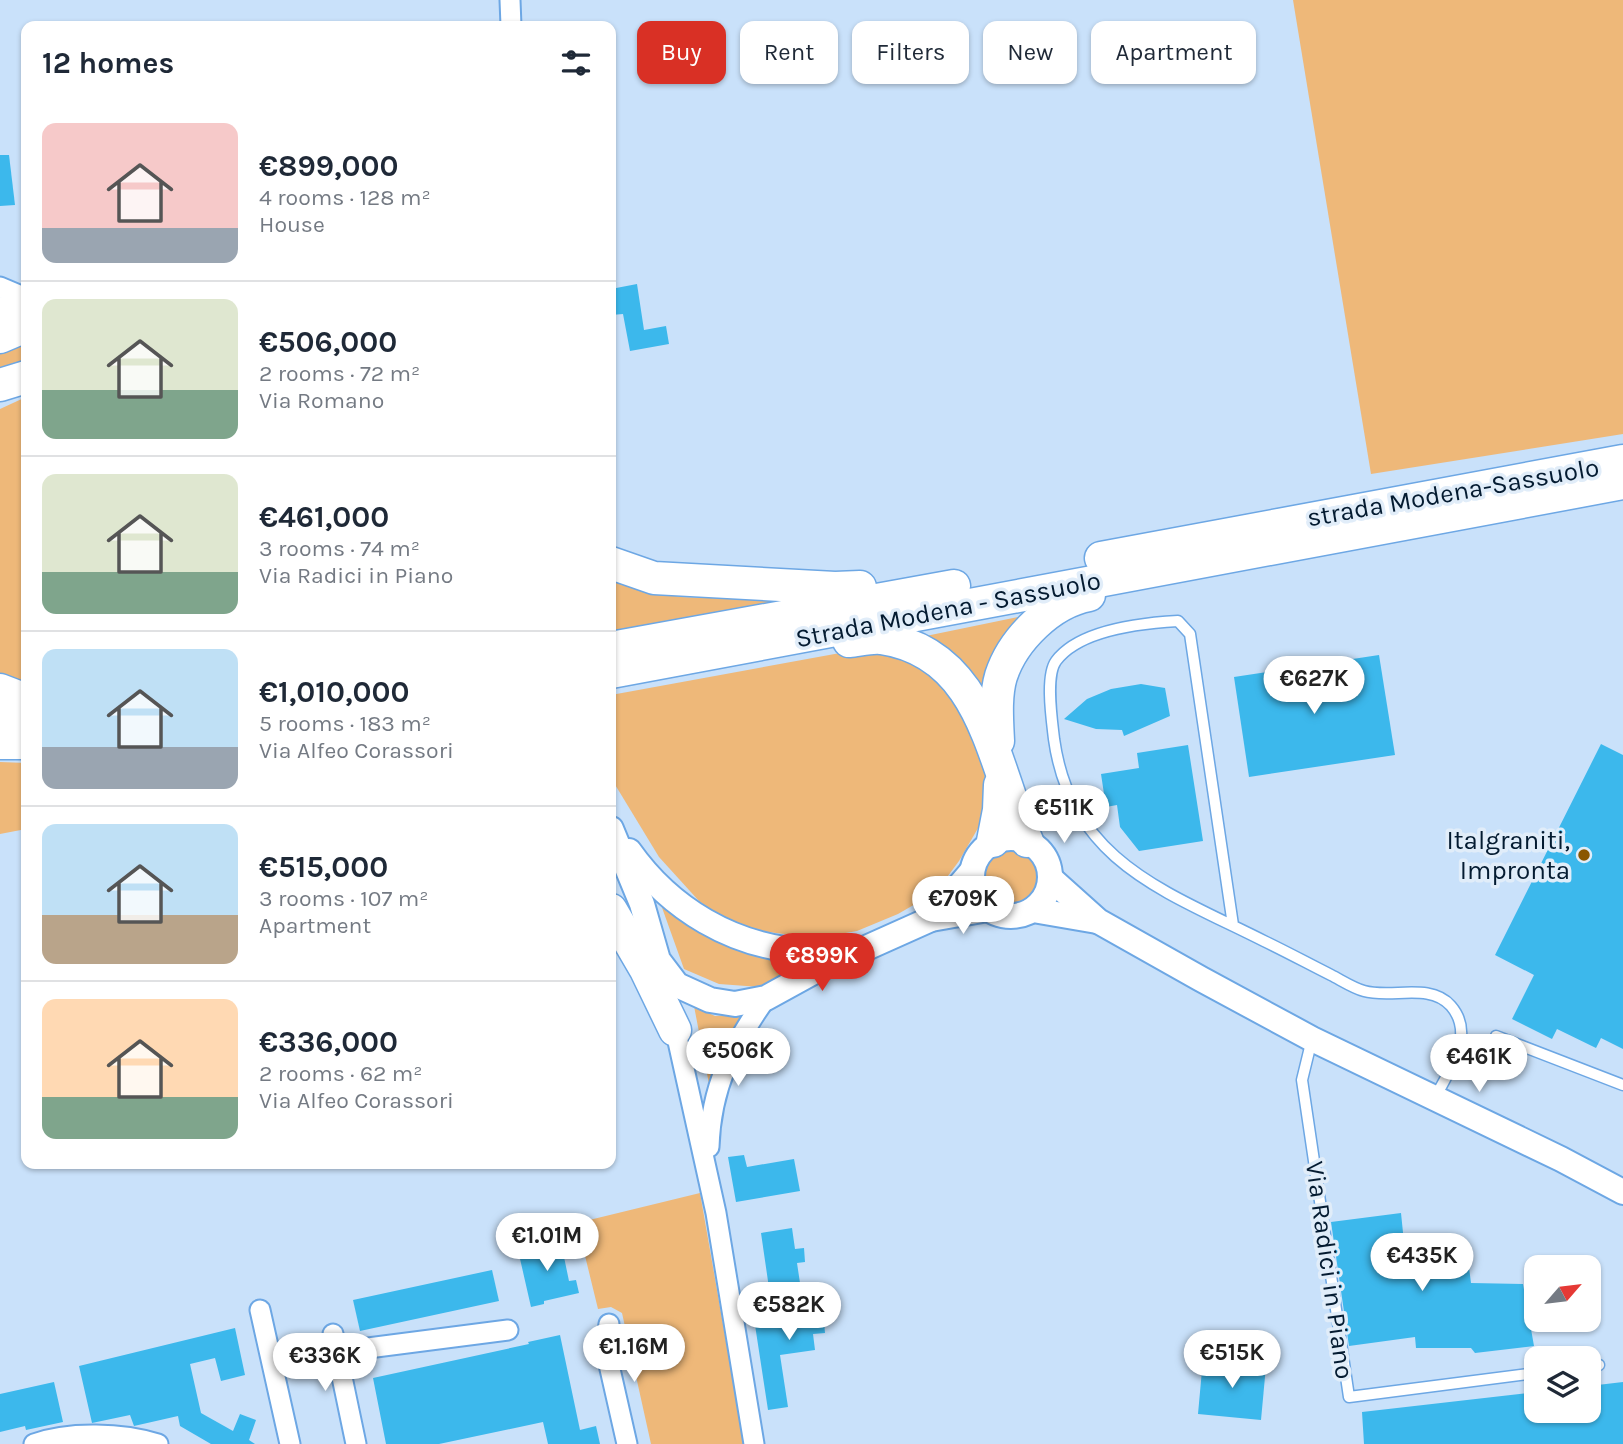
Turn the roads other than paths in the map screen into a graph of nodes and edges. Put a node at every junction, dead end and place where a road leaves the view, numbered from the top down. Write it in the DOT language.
graph roads {
  1 [pos="510,0"];
  2 [pos="511,21"];
  3 [pos="0,287"];
  4 [pos="21,296"];
  5 [pos="0,309"];
  6 [pos="21,317"];
  7 [pos="21,328"];
  8 [pos="0,337"];
  9 [pos="21,379"];
  10 [pos="0,385"];
  11 [pos="1623,461"];
  12 [pos="1623,483"];
  13 [pos="1275,540"];
  14 [pos="616,565"];
  15 [pos="988,580"];
  16 [pos="616,647"];
  17 [pos="674,661"];
  18 [pos="616,671"];
  19 [pos="0,690"];
  20 [pos="21,698"];
  21 [pos="0,720"];
  22 [pos="21,721"];
  23 [pos="0,743"];
  24 [pos="21,743"];
  25 [pos="1000,768"];
  26 [pos="616,834"];
  27 [pos="616,839"];
  28 [pos="993,841"];
  29 [pos="1027,841"];
  30 [pos="972,872"];
  31 [pos="1050,878"];
  32 [pos="988,909"];
  33 [pos="1032,909"];
  34 [pos="616,919"];
  35 [pos="931,919"];
  36 [pos="1098,921"];
  37 [pos="1233,925"];
  38 [pos="860,949"];
  39 [pos="658,960"];
  40 [pos="765,998"];
  41 [pos="676,1030"];
  42 [pos="1496,1036"];
  43 [pos="1312,1039"];
  44 [pos="1623,1085"];
  45 [pos="1435,1098"];
  46 [pos="709,1176"];
  47 [pos="1621,1186"];
  48 [pos="260,1310"];
  49 [pos="609,1324"];
  50 [pos="508,1329"];
  51 [pos="1524,1375"];
  52 [pos="34,1444"];
  53 [pos="158,1444"];
  54 [pos="290,1444"];
  55 [pos="356,1444"];
  56 [pos="627,1444"];
  57 [pos="754,1444"];
  1 -- 2 [label="street"];
  3 -- 4 [label="street"];
  5 -- 6 [label="street"];
  7 -- 8 [label="highway"];
  9 -- 10 [label="highway"];
  11 -- 13 [label="highway, strada Modena-Sassuolo"];
  12 -- 13 [label="highway, strada Modena-Sassuolo"];
  13 -- 15 [label="highway, Strada Modena - Sassuolo"];
  13 -- 17 [label="highway, Strada Modena - Sassuolo"];
  13 -- 25 [label="highway"];
  14 -- 15 [label="highway"];
  15 -- 16 [label="highway, Strada Modena - Sassuolo"];
  17 -- 18 [label="highway, Strada Modena - Sassuolo"];
  17 -- 25 [label="highway"];
  19 -- 20 [label="highway"];
  21 -- 22 [label="highway"];
  23 -- 24 [label="highway"];
  25 -- 28 [label="highway"];
  25 -- 29 [label="highway"];
  26 -- 38 [label="street"];
  27 -- 39 [label="street"];
  28 -- 29 [label="street"];
  28 -- 30 [label="street"];
  29 -- 31 [label="street"];
  30 -- 32 [label="street"];
  30 -- 35 [label="street"];
  31 -- 33 [label="street"];
  31 -- 36 [label="street"];
  32 -- 33 [label="street"];
  32 -- 35 [label="street"];
  33 -- 36 [label="street"];
  34 -- 41 [label="highway"];
  35 -- 38 [label="street"];
  36 -- 43 [label="street"];
  37 -- 37 [label="lane"];
  37 -- 45 [label="lane"];
  38 -- 40 [label="street"];
  39 -- 40 [label="street"];
  39 -- 41 [label="street"];
  40 -- 46 [label="street"];
  41 -- 46 [label="street"];
  42 -- 44 [label="lane"];
  43 -- 45 [label="street"];
  43 -- 51 [label="lane, Via Radici in Piano"];
  45 -- 47 [label="street"];
  46 -- 57 [label="street"];
  48 -- 54 [label="street"];
  49 -- 56 [label="street"];
  50 -- 55 [label="street"];
  52 -- 53 [label="street"];
}
